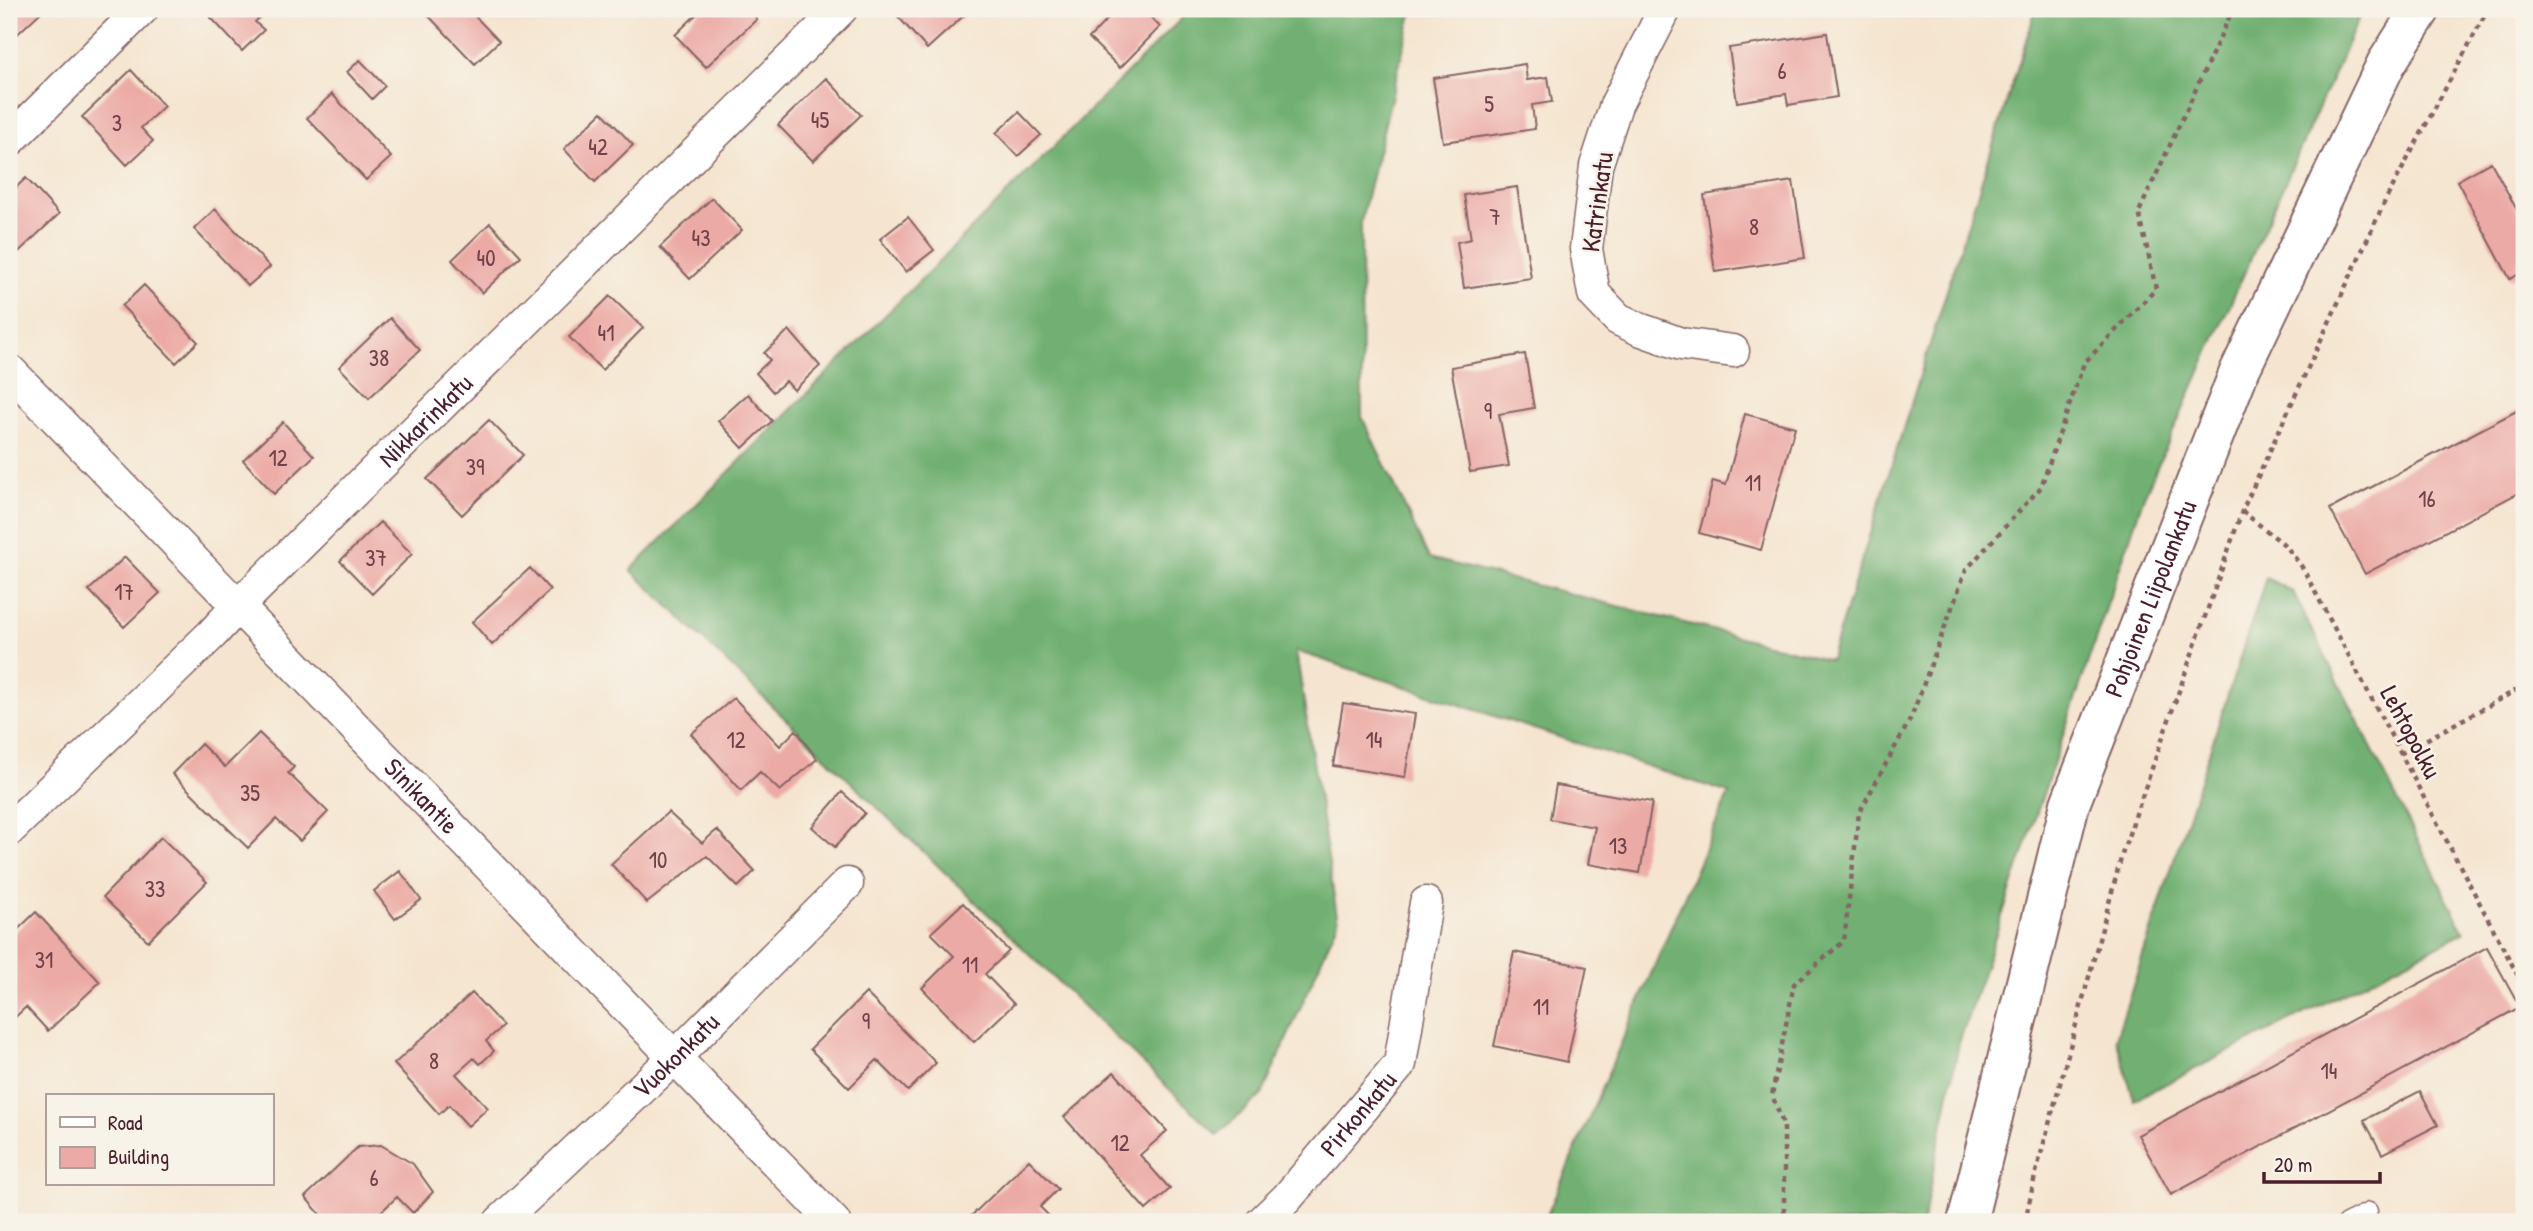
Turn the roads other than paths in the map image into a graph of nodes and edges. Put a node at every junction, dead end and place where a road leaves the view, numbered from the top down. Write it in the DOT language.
graph roads {
  1 [pos="142,9"];
  2 [pos="841,9"];
  3 [pos="1665,9"];
  4 [pos="2421,9"];
  5 [pos="9,141"];
  6 [pos="1733,351"];
  7 [pos="9,370"];
  8 [pos="237,607"];
  9 [pos="9,830"];
  10 [pos="847,884"];
  11 [pos="1426,904"];
  12 [pos="674,1058"];
  13 [pos="2369,1211"];
  14 [pos="500,1222"];
  15 [pos="834,1222"];
  16 [pos="1262,1222"];
  17 [pos="1967,1222"];
  18 [pos="2346,1222"];
  1 -- 5 [label="street"];
  2 -- 8 [label="street, Nikkarinkatu"];
  3 -- 6 [label="street, Katrinkatu"];
  4 -- 17 [label="street, Pohjoinen Liipolankatu"];
  7 -- 8 [label="street, Sinikantie"];
  8 -- 9 [label="street, Nikkarinkatu"];
  8 -- 12 [label="street, Sinikantie"];
  10 -- 12 [label="street, Vuokonkatu"];
  11 -- 16 [label="street, Pirkonkatu"];
  12 -- 14 [label="street, Vuokonkatu"];
  12 -- 15 [label="street, Sinikantie"];
  13 -- 18 [label="lane"];
}
